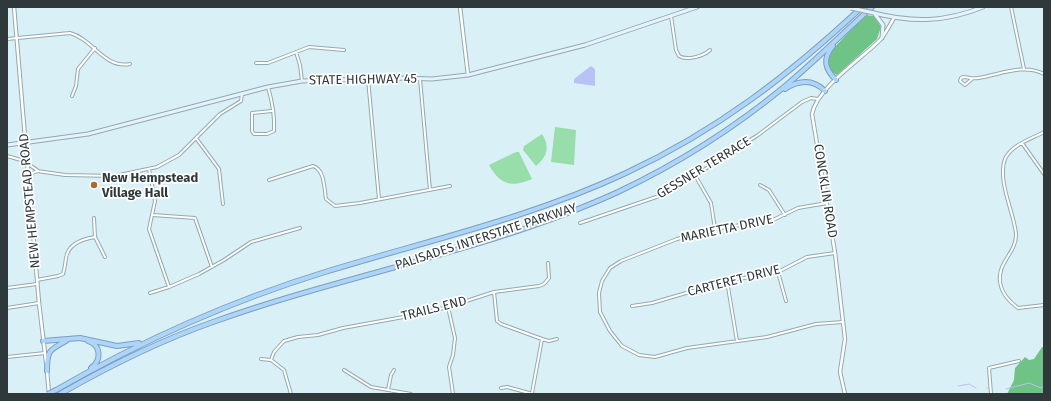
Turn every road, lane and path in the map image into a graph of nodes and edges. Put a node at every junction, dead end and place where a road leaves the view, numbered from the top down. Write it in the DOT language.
graph roads {
  1 [pos="14,7"];
  2 [pos="460,7"];
  3 [pos="697,7"];
  4 [pos="850,7"];
  5 [pos="862,7"];
  6 [pos="872,7"];
  7 [pos="983,7"];
  8 [pos="1011,7"];
  9 [pos="874,13"];
  10 [pos="671,16"];
  11 [pos="894,18"];
  12 [pos="851,26"];
  13 [pos="17,38"];
  14 [pos="882,38"];
  15 [pos="7,39"];
  16 [pos="95,48"];
  17 [pos="344,50"];
  18 [pos="710,50"];
  19 [pos="296,52"];
  20 [pos="256,63"];
  21 [pos="130,64"];
  22 [pos="1024,69"];
  23 [pos="1044,74"];
  24 [pos="468,75"];
  25 [pos="368,79"];
  26 [pos="420,79"];
  27 [pos="972,79"];
  28 [pos="836,80"];
  29 [pos="302,81"];
  30 [pos="268,87"];
  31 [pos="825,91"];
  32 [pos="242,94"];
  33 [pos="72,96"];
  34 [pos="818,99"];
  35 [pos="755,110"];
  36 [pos="272,111"];
  37 [pos="1044,132"];
  38 [pos="196,138"];
  39 [pos="25,143"];
  40 [pos="1022,143"];
  41 [pos="7,145"];
  42 [pos="7,156"];
  43 [pos="27,161"];
  44 [pos="28,167"];
  45 [pos="149,169"];
  46 [pos="40,171"];
  47 [pos="1044,174"];
  48 [pos="28,175"];
  49 [pos="695,176"];
  50 [pos="269,180"];
  51 [pos="760,185"];
  52 [pos="450,186"];
  53 [pos="430,190"];
  54 [pos="379,199"];
  55 [pos="827,203"];
  56 [pos="223,204"];
  57 [pos="153,215"];
  58 [pos="784,215"];
  59 [pos="94,218"];
  60 [pos="580,223"];
  61 [pos="300,228"];
  62 [pos="715,229"];
  63 [pos="95,237"];
  64 [pos="835,253"];
  65 [pos="106,257"];
  66 [pos="548,263"];
  67 [pos="212,267"];
  68 [pos="778,272"];
  69 [pos="726,281"];
  70 [pos="37,282"];
  71 [pos="169,287"];
  72 [pos="7,288"];
  73 [pos="494,292"];
  74 [pos="150,293"];
  75 [pos="786,301"];
  76 [pos="39,304"];
  77 [pos="1044,305"];
  78 [pos="632,306"];
  79 [pos="448,307"];
  80 [pos="7,308"];
  81 [pos="843,322"];
  82 [pos="167,332"];
  83 [pos="542,339"];
  84 [pos="557,339"];
  85 [pos="66,341"];
  86 [pos="737,341"];
  87 [pos="44,342"];
  88 [pos="45,353"];
  89 [pos="7,357"];
  90 [pos="262,359"];
  91 [pos="271,360"];
  92 [pos="1019,361"];
  93 [pos="344,370"];
  94 [pos="394,370"];
  95 [pos="47,371"];
  96 [pos="62,386"];
  97 [pos="501,388"];
  98 [pos="388,390"];
  99 [pos="49,394"];
  100 [pos="60,394"];
  101 [pos="291,394"];
  102 [pos="412,394"];
  103 [pos="453,394"];
  104 [pos="532,394"];
  105 [pos="845,394"];
  106 [pos="991,394"];
  1 -- 13 [label="street, NEW HEMPSTEAD ROAD"];
  2 -- 24 [label="street"];
  3 -- 10 [label="main road, STATE HIGHWAY 45"];
  4 -- 9 [label="main road, bridge"];
  5 -- 82 [label="highway, PALISADES INTERSTATE PARKWAY"];
  6 -- 12 [label="highway, PALISADES INTERSTATE PARKWAY"];
  7 -- 11 [label="main road"];
  8 -- 22 [label="street"];
  9 -- 11 [label="main road"];
  9 -- 14 [label="main road"];
  10 -- 18 [label="street"];
  10 -- 24 [label="main road, STATE HIGHWAY 45"];
  11 -- 14 [label="street, CONCKLIN ROAD"];
  12 -- 28 [label="highway"];
  12 -- 35 [label="highway, PALISADES INTERSTATE PARKWAY"];
  13 -- 15 [label="street"];
  13 -- 16 [label="street"];
  13 -- 39 [label="street, NEW HEMPSTEAD ROAD"];
  14 -- 28 [label="street, CONCKLIN ROAD"];
  16 -- 21 [label="street"];
  16 -- 33 [label="street"];
  17 -- 19 [label="street"];
  19 -- 20 [label="street"];
  19 -- 29 [label="street"];
  22 -- 23 [label="street"];
  22 -- 27 [label="street"];
  24 -- 26 [label="main road, STATE HIGHWAY 45"];
  25 -- 26 [label="main road, STATE HIGHWAY 45"];
  25 -- 29 [label="main road, STATE HIGHWAY 45"];
  25 -- 54 [label="street"];
  26 -- 53 [label="street"];
  27 -- 27 [label="street"];
  28 -- 31 [label="street, CONCKLIN ROAD"];
  29 -- 30 [label="main road, STATE HIGHWAY 45"];
  30 -- 32 [label="main road, STATE HIGHWAY 45"];
  30 -- 36 [label="street"];
  31 -- 34 [label="street, CONCKLIN ROAD"];
  31 -- 35 [label="highway"];
  32 -- 38 [label="street"];
  32 -- 39 [label="main road, STATE HIGHWAY 45"];
  34 -- 49 [label="street, GESSNER TERRACE"];
  34 -- 55 [label="street, CONCKLIN ROAD"];
  35 -- 100 [label="highway, PALISADES INTERSTATE PARKWAY"];
  36 -- 36 [label="street"];
  37 -- 40 [label="street"];
  38 -- 45 [label="street"];
  38 -- 56 [label="street"];
  39 -- 41 [label="main road, STATE HIGHWAY 45"];
  39 -- 43 [label="street, NEW HEMPSTEAD ROAD"];
  40 -- 47 [label="street"];
  40 -- 77 [label="street"];
  42 -- 44 [label="street"];
  43 -- 44 [label="street, NEW HEMPSTEAD ROAD"];
  43 -- 46 [label="street"];
  44 -- 48 [label="street, NEW HEMPSTEAD ROAD"];
  45 -- 46 [label="street"];
  45 -- 57 [label="street"];
  46 -- 48 [label="street"];
  48 -- 70 [label="street, NEW HEMPSTEAD ROAD"];
  49 -- 60 [label="street, GESSNER TERRACE"];
  49 -- 62 [label="street"];
  50 -- 54 [label="street"];
  51 -- 58 [label="street"];
  52 -- 53 [label="street"];
  53 -- 54 [label="street"];
  55 -- 58 [label="street, MARIETTA DRIVE"];
  55 -- 64 [label="street, CONCKLIN ROAD"];
  57 -- 67 [label="street"];
  57 -- 71 [label="street"];
  58 -- 62 [label="street, MARIETTA DRIVE"];
  59 -- 63 [label="street"];
  61 -- 67 [label="street"];
  62 -- 86 [label="street, MARIETTA DRIVE"];
  63 -- 65 [label="street"];
  63 -- 70 [label="street"];
  64 -- 68 [label="street, CARTERET DRIVE"];
  64 -- 81 [label="street, CONCKLIN ROAD"];
  66 -- 73 [label="street, TRAILS END"];
  67 -- 71 [label="street"];
  68 -- 69 [label="street, CARTERET DRIVE"];
  68 -- 75 [label="street"];
  69 -- 78 [label="street, CARTERET DRIVE"];
  69 -- 86 [label="street"];
  70 -- 72 [label="street"];
  70 -- 76 [label="street, NEW HEMPSTEAD ROAD"];
  71 -- 74 [label="street"];
  73 -- 79 [label="street, TRAILS END"];
  73 -- 83 [label="street"];
  76 -- 80 [label="street"];
  76 -- 87 [label="street, NEW HEMPSTEAD ROAD"];
  79 -- 91 [label="street, TRAILS END"];
  79 -- 103 [label="street"];
  81 -- 86 [label="street, MARIETTA DRIVE"];
  81 -- 105 [label="street, CONCKLIN ROAD"];
  82 -- 87 [label="highway"];
  82 -- 96 [label="highway, PALISADES INTERSTATE PARKWAY"];
  83 -- 84 [label="street"];
  83 -- 104 [label="street"];
  85 -- 87 [label="highway"];
  85 -- 95 [label="highway"];
  85 -- 96 [label="highway"];
  87 -- 88 [label="street, NEW HEMPSTEAD ROAD"];
  88 -- 89 [label="street"];
  88 -- 95 [label="street, NEW HEMPSTEAD ROAD"];
  90 -- 91 [label="street"];
  91 -- 101 [label="street"];
  92 -- 106 [label="street"];
  93 -- 98 [label="street"];
  94 -- 98 [label="street"];
  95 -- 99 [label="street, NEW HEMPSTEAD ROAD"];
  96 -- 99 [label="highway, PALISADES INTERSTATE PARKWAY, bridge"];
  97 -- 104 [label="street"];
  98 -- 102 [label="street"];
}
